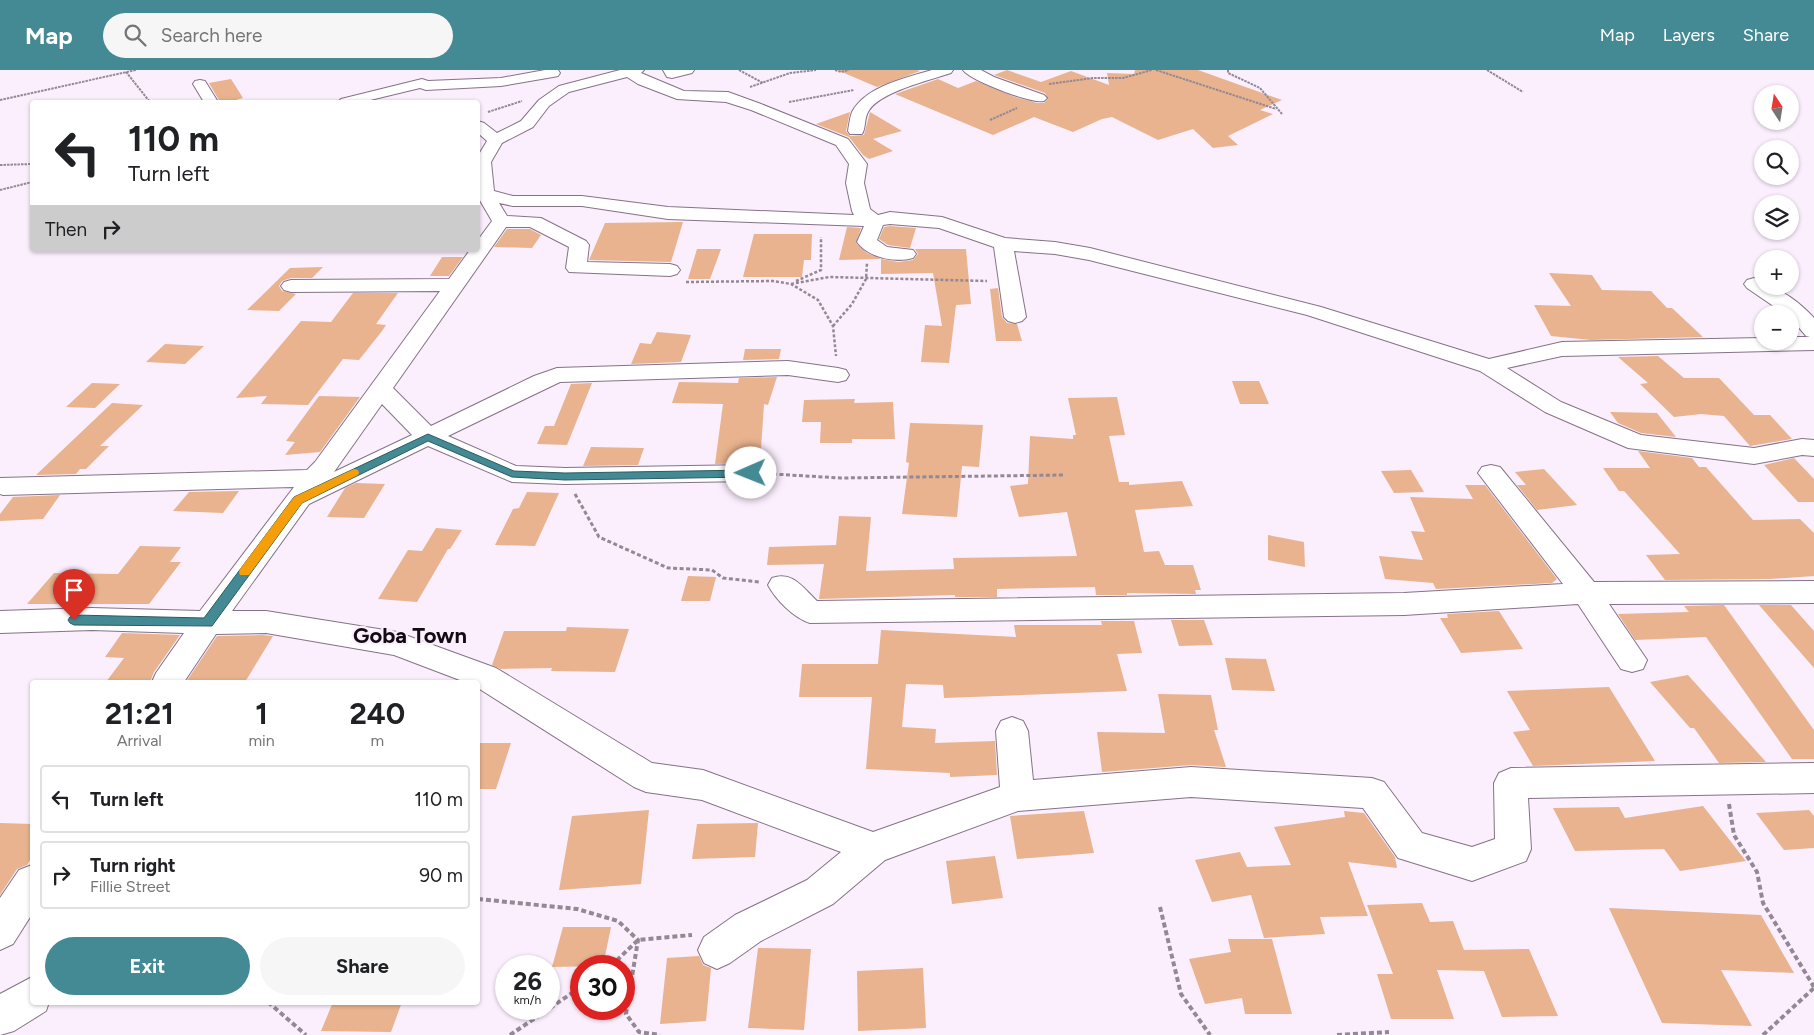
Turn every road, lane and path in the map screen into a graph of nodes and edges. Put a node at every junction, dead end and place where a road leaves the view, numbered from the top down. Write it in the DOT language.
graph roads {
  1 [pos="136,70"];
  2 [pos="405,70"];
  3 [pos="670,70"];
  4 [pos="687,70"];
  5 [pos="739,70"];
  6 [pos="816,70"];
  7 [pos="835,70"];
  8 [pos="849,70"];
  9 [pos="946,70"];
  10 [pos="970,70"];
  11 [pos="1152,70"];
  12 [pos="1156,70"];
  13 [pos="1228,70"];
  14 [pos="1488,70"];
  15 [pos="633,71"];
  16 [pos="126,72"];
  17 [pos="553,72"];
  18 [pos="764,83"];
  19 [pos="200,84"];
  20 [pos="424,84"];
  21 [pos="1017,90"];
  22 [pos="1523,92"];
  23 [pos="879,94"];
  24 [pos="728,97"];
  25 [pos="1039,98"];
  26 [pos="0,100"];
  27 [pos="148,100"];
  28 [pos="210,100"];
  29 [pos="355,100"];
  30 [pos="444,100"];
  31 [pos="756,107"];
  32 [pos="1276,109"];
  33 [pos="1282,114"];
  34 [pos="480,128"];
  35 [pos="856,131"];
  36 [pos="496,140"];
  37 [pos="30,164"];
  38 [pos="0,165"];
  39 [pos="30,182"];
  40 [pos="0,190"];
  41 [pos="481,192"];
  42 [pos="834,220"];
  43 [pos="501,221"];
  44 [pos="875,221"];
  45 [pos="1003,244"];
  46 [pos="480,250"];
  47 [pos="479,252"];
  48 [pos="906,254"];
  49 [pos="670,270"];
  50 [pos="866,279"];
  51 [pos="790,284"];
  52 [pos="1009,284"];
  53 [pos="455,285"];
  54 [pos="291,286"];
  55 [pos="1770,295"];
  56 [pos="1015,318"];
  57 [pos="833,326"];
  58 [pos="1814,331"];
  59 [pos="1814,343"];
  60 [pos="1488,366"];
  61 [pos="838,375"];
  62 [pos="381,389"];
  63 [pos="428,437"];
  64 [pos="1814,448"];
  65 [pos="751,473"];
  66 [pos="1491,473"];
  67 [pos="1065,475"];
  68 [pos="565,476"];
  69 [pos="314,478"];
  70 [pos="3,486"];
  71 [pos="298,500"];
  72 [pos="782,585"];
  73 [pos="1814,592"];
  74 [pos="1586,593"];
  75 [pos="0,622"];
  76 [pos="208,623"];
  77 [pos="1632,660"];
  78 [pos="168,680"];
  79 [pos="1012,731"];
  80 [pos="1814,778"];
  81 [pos="1726,780"];
  82 [pos="1018,796"];
  83 [pos="872,848"];
  84 [pos="30,885"];
  85 [pos="480,899"];
  86 [pos="1160,907"];
  87 [pos="0,931"];
  88 [pos="638,940"];
  89 [pos="718,950"];
  90 [pos="622,955"];
  91 [pos="1814,988"];
  92 [pos="570,994"];
  93 [pos="30,998"];
  94 [pos="271,1005"];
  95 [pos="0,1017"];
  96 [pos="1389,1032"];
  97 [pos="306,1035"];
  98 [pos="510,1035"];
  99 [pos="660,1035"];
  100 [pos="1210,1035"];
  101 [pos="1337,1035"];
  102 [pos="1763,1035"];
  1 -- 16 [label="path"];
  2 -- 20 [label="street"];
  3 -- 4 [label="street"];
  5 -- 18 [label="path"];
  6 -- 18 [label="path"];
  7 -- 8 [label="path"];
  9 -- 23 [label="street"];
  10 -- 21 [label="street"];
  11 -- 21 [label="path"];
  12 -- 32 [label="path"];
  13 -- 32 [label="path"];
  14 -- 22 [label="path"];
  15 -- 24 [label="street"];
  15 -- 36 [label="street"];
  16 -- 26 [label="path"];
  16 -- 27 [label="path"];
  17 -- 20 [label="street"];
  18 -- 24 [label="path"];
  19 -- 28 [label="street"];
  20 -- 29 [label="street"];
  20 -- 30 [label="street"];
  21 -- 25 [label="street"];
  23 -- 31 [label="path"];
  23 -- 35 [label="street"];
  24 -- 31 [label="street"];
  31 -- 44 [label="street"];
  32 -- 33 [label="path"];
  34 -- 36 [label="street"];
  36 -- 41 [label="street"];
  37 -- 38 [label="path"];
  39 -- 40 [label="path"];
  41 -- 42 [label="street"];
  41 -- 43 [label="street"];
  42 -- 44 [label="street"];
  42 -- 51 [label="path"];
  43 -- 46 [label="street"];
  43 -- 49 [label="street"];
  44 -- 45 [label="street"];
  44 -- 48 [label="street"];
  45 -- 52 [label="street"];
  45 -- 60 [label="street"];
  47 -- 53 [label="street"];
  49 -- 51 [label="path"];
  50 -- 51 [label="path"];
  50 -- 52 [label="path"];
  50 -- 57 [label="path"];
  51 -- 57 [label="path"];
  52 -- 56 [label="street"];
  53 -- 54 [label="street"];
  53 -- 62 [label="street"];
  55 -- 58 [label="street"];
  57 -- 61 [label="path"];
  59 -- 60 [label="street"];
  60 -- 64 [label="street"];
  61 -- 63 [label="street"];
  62 -- 63 [label="street"];
  62 -- 69 [label="street"];
  63 -- 68 [label="street"];
  63 -- 71 [label="street"];
  65 -- 67 [label="path"];
  65 -- 68 [label="street"];
  66 -- 74 [label="street"];
  68 -- 72 [label="path"];
  69 -- 70 [label="street"];
  69 -- 71 [label="street"];
  71 -- 76 [label="street"];
  72 -- 74 [label="street"];
  73 -- 74 [label="street"];
  74 -- 77 [label="street"];
  75 -- 76 [label="street"];
  76 -- 78 [label="street"];
  76 -- 83 [label="street"];
  79 -- 82 [label="street"];
  80 -- 81 [label="street"];
  81 -- 82 [label="street"];
  81 -- 91 [label="path"];
  82 -- 83 [label="street"];
  83 -- 89 [label="street"];
  84 -- 87 [label="street"];
  85 -- 88 [label="path"];
  86 -- 100 [label="path"];
  88 -- 89 [label="path"];
  88 -- 90 [label="path"];
  88 -- 99 [label="path"];
  91 -- 102 [label="path"];
  92 -- 98 [label="path"];
  93 -- 95 [label="street"];
  94 -- 97 [label="path"];
  96 -- 101 [label="path"];
}
